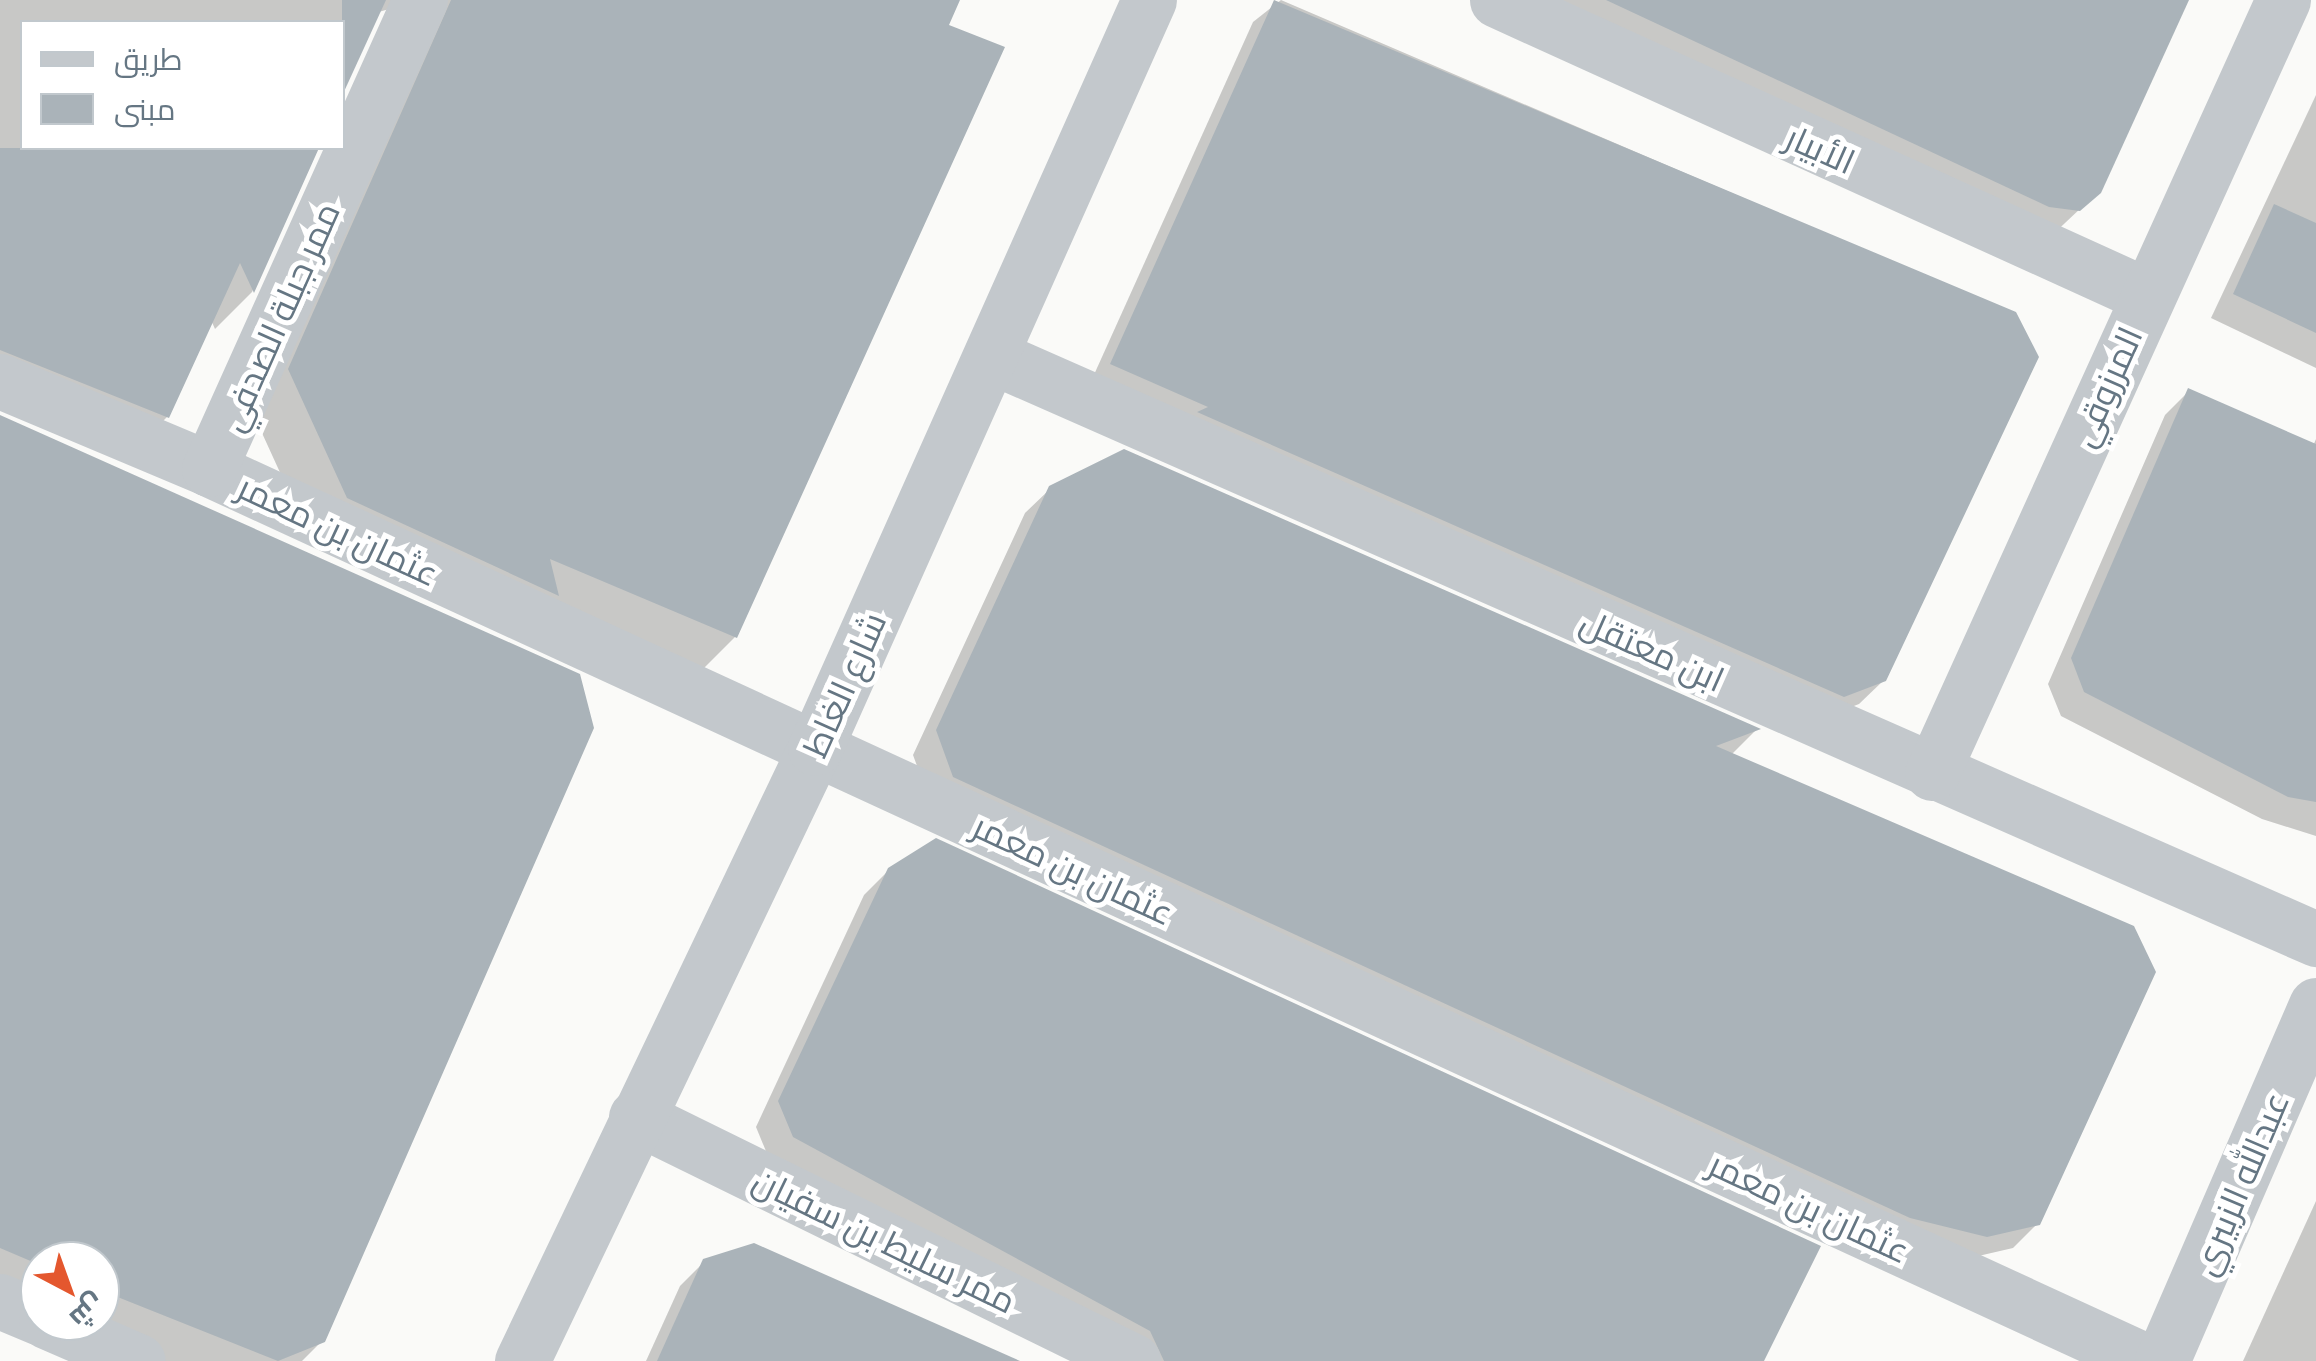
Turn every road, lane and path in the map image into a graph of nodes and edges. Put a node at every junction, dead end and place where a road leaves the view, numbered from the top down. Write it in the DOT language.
graph roads {
  1 [pos="420,0"];
  2 [pos="1149,0"];
  3 [pos="1497,0"];
  4 [pos="2283,0"];
  5 [pos="2146,296"];
  6 [pos="991,356"];
  7 [pos="0,381"];
  8 [pos="209,468"];
  9 [pos="815,748"];
  10 [pos="1932,773"];
  11 [pos="2316,938"];
  12 [pos="2316,1005"];
  13 [pos="636,1117"];
  14 [pos="92,1341"];
  15 [pos="138,1361"];
  16 [pos="522,1361"];
  17 [pos="1134,1361"];
  18 [pos="2146,1361"];
  19 [pos="2162,1361"];
  1 -- 8 [label="street, ممر جبلة الصدفي"];
  2 -- 6 [label="street, شارع الغاط"];
  3 -- 5 [label="street, الأبيار"];
  4 -- 5 [label="street, المرزوقي"];
  5 -- 10 [label="street, المرزوقي"];
  6 -- 9 [label="street, شارع الغاط"];
  6 -- 10 [label="street, ابن معتقل"];
  7 -- 8 [label="street, عثمان بن معمر"];
  8 -- 9 [label="street, عثمان بن معمر"];
  9 -- 13 [label="street, شارع الغاط"];
  9 -- 18 [label="street, عثمان بن معمر"];
  10 -- 11 [label="street, ابن معتقل"];
  12 -- 19 [label="street, عبدالله الزبيري"];
  13 -- 16 [label="street, شارع الغاط"];
  13 -- 17 [label="street, ممر سليط بن سفيان"];
  14 -- 15 [label="street"];
}
